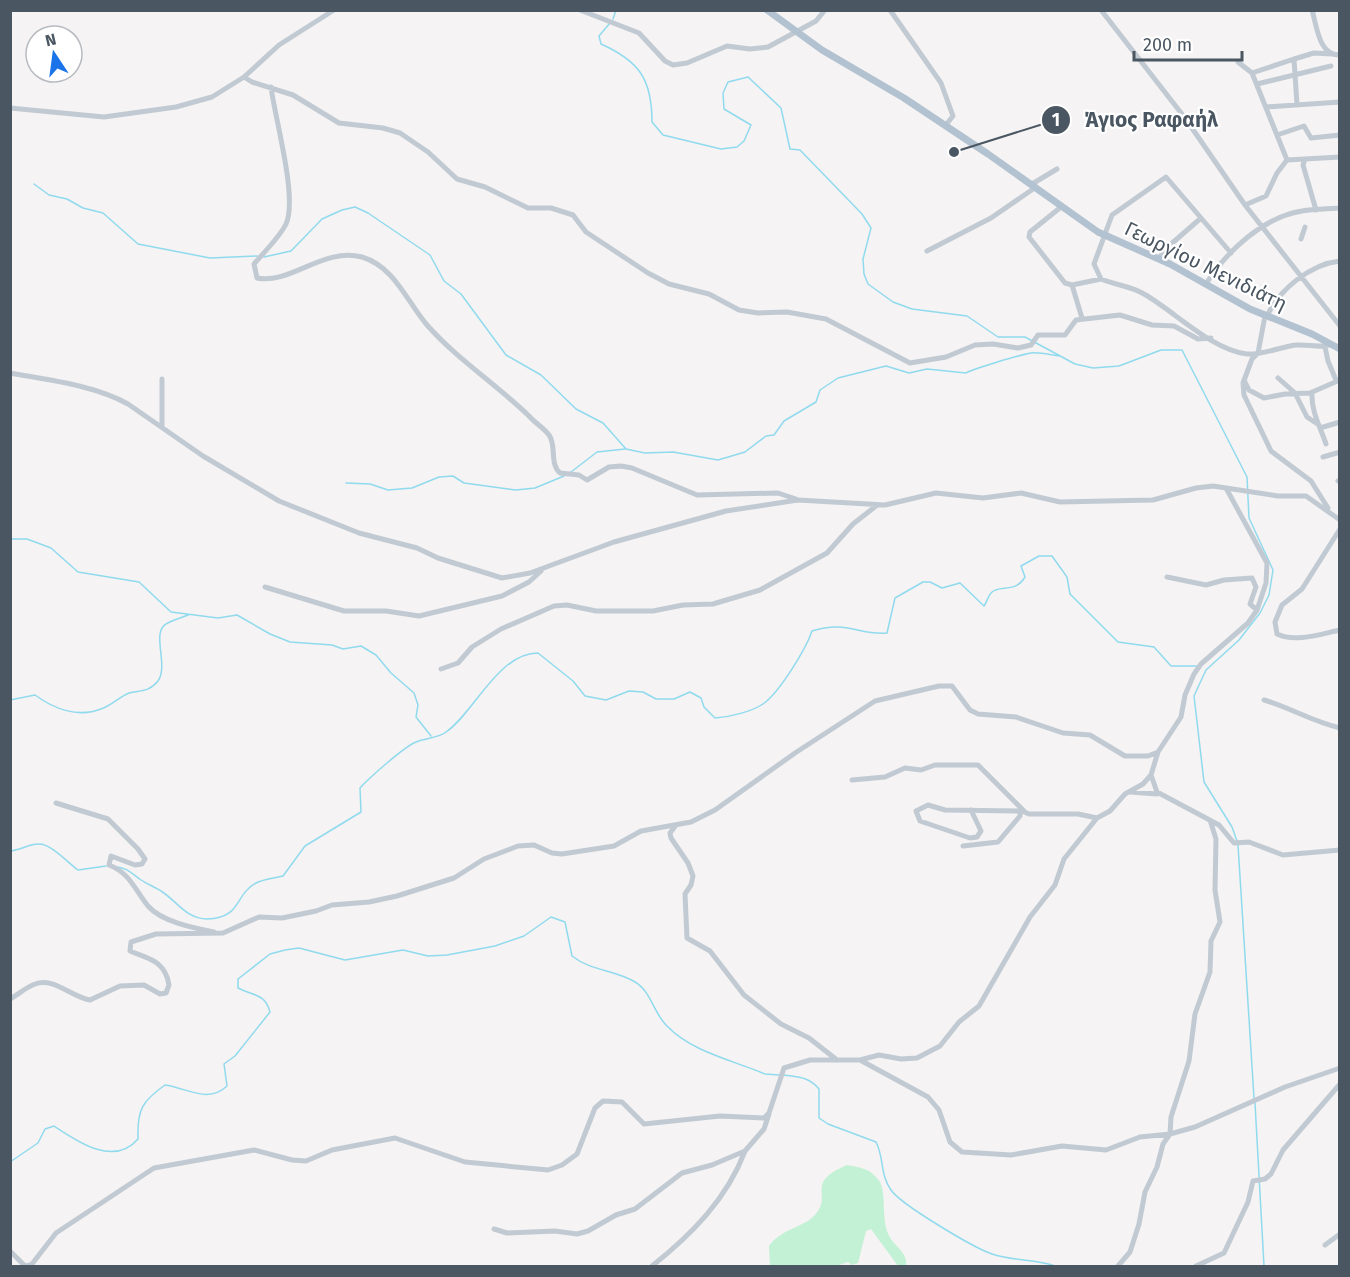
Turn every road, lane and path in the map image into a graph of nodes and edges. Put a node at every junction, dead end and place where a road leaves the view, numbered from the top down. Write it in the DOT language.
graph roads {
  1 [pos="334,10"];
  2 [pos="580,10"];
  3 [pos="767,10"];
  4 [pos="825,10"];
  5 [pos="890,10"];
  6 [pos="1101,10"];
  7 [pos="1312,10"];
  8 [pos="794,30"];
  9 [pos="1332,54"];
  10 [pos="1340,55"];
  11 [pos="1294,59"];
  12 [pos="1238,62"];
  13 [pos="1331,66"];
  14 [pos="1252,73"];
  15 [pos="1294,74"];
  16 [pos="244,77"];
  17 [pos="1257,84"];
  18 [pos="271,87"];
  19 [pos="1340,102"];
  20 [pos="1297,105"];
  21 [pos="1266,107"];
  22 [pos="10,108"];
  23 [pos="945,126"];
  24 [pos="1277,135"];
  25 [pos="1340,135"];
  26 [pos="1340,158"];
  27 [pos="1305,159"];
  28 [pos="1287,160"];
  29 [pos="1057,169"];
  30 [pos="1034,186"];
  31 [pos="1245,205"];
  32 [pos="1061,207"];
  33 [pos="1340,208"];
  34 [pos="1316,210"];
  35 [pos="1201,218"];
  36 [pos="1263,227"];
  37 [pos="1305,227"];
  38 [pos="1104,235"];
  39 [pos="1301,238"];
  40 [pos="927,251"];
  41 [pos="1231,253"];
  42 [pos="1158,259"];
  43 [pos="1340,261"];
  44 [pos="1303,277"];
  45 [pos="1101,279"];
  46 [pos="1206,284"];
  47 [pos="1072,285"];
  48 [pos="1266,316"];
  49 [pos="1082,318"];
  50 [pos="1340,326"];
  51 [pos="1211,339"];
  52 [pos="1329,346"];
  53 [pos="1340,349"];
  54 [pos="1258,353"];
  55 [pos="10,374"];
  56 [pos="1278,378"];
  57 [pos="162,379"];
  58 [pos="1244,380"];
  59 [pos="1338,380"];
  60 [pos="1312,392"];
  61 [pos="1295,393"];
  62 [pos="1340,422"];
  63 [pos="1318,425"];
  64 [pos="162,427"];
  65 [pos="1326,444"];
  66 [pos="1340,452"];
  67 [pos="1323,457"];
  68 [pos="1226,488"];
  69 [pos="798,500"];
  70 [pos="877,505"];
  71 [pos="1328,510"];
  72 [pos="1340,519"];
  73 [pos="1340,529"];
  74 [pos="542,569"];
  75 [pos="1167,577"];
  76 [pos="265,587"];
  77 [pos="1257,610"];
  78 [pos="1340,630"];
  79 [pos="441,669"];
  80 [pos="1264,700"];
  81 [pos="1340,728"];
  82 [pos="1158,752"];
  83 [pos="1151,775"];
  84 [pos="852,780"];
  85 [pos="1129,792"];
  86 [pos="1160,795"];
  87 [pos="56,803"];
  88 [pos="971,810"];
  89 [pos="1022,811"];
  90 [pos="1097,818"];
  91 [pos="1210,820"];
  92 [pos="676,825"];
  93 [pos="658,828"];
  94 [pos="671,838"];
  95 [pos="963,846"];
  96 [pos="1340,850"];
  97 [pos="218,933"];
  98 [pos="10,999"];
  99 [pos="837,1060"];
  100 [pos="860,1060"];
  101 [pos="1340,1068"];
  102 [pos="1340,1084"];
  103 [pos="769,1113"];
  104 [pos="1170,1134"];
  105 [pos="745,1151"];
  106 [pos="494,1228"];
  107 [pos="1340,1234"];
  108 [pos="1325,1245"];
  109 [pos="10,1251"];
  110 [pos="26,1266"];
  111 [pos="652,1266"];
  112 [pos="1118,1266"];
  113 [pos="1196,1266"];
  1 -- 16 [label="street"];
  2 -- 8 [label="street"];
  3 -- 8 [label="main road, Γεωργίου Μενιδιάτη"];
  4 -- 8 [label="street"];
  5 -- 23 [label="street"];
  6 -- 31 [label="street"];
  7 -- 9 [label="street"];
  8 -- 23 [label="main road, Γεωργίου Μενιδιάτη"];
  9 -- 10 [label="street"];
  9 -- 11 [label="street"];
  11 -- 14 [label="street"];
  11 -- 15 [label="street"];
  12 -- 14 [label="street"];
  13 -- 15 [label="street"];
  14 -- 17 [label="street"];
  15 -- 17 [label="street"];
  15 -- 20 [label="street"];
  16 -- 18 [label="street"];
  16 -- 22 [label="street"];
  17 -- 21 [label="street"];
  18 -- 49 [label="street"];
  18 -- 69 [label="street"];
  19 -- 20 [label="street"];
  20 -- 21 [label="street"];
  21 -- 24 [label="street"];
  23 -- 30 [label="main road, Γεωργίου Μενιδιάτη"];
  24 -- 25 [label="street"];
  24 -- 28 [label="street"];
  26 -- 27 [label="street"];
  27 -- 28 [label="street"];
  27 -- 34 [label="street"];
  28 -- 31 [label="street"];
  29 -- 30 [label="street"];
  30 -- 32 [label="main road, Γεωργίου Μενιδιάτη"];
  30 -- 40 [label="street"];
  31 -- 36 [label="street"];
  32 -- 38 [label="main road, Γεωργίου Μενιδιάτη"];
  32 -- 47 [label="street"];
  33 -- 34 [label="street"];
  34 -- 36 [label="street"];
  35 -- 38 [label="street"];
  35 -- 41 [label="street"];
  35 -- 42 [label="street"];
  36 -- 41 [label="street"];
  36 -- 44 [label="street"];
  37 -- 39 [label="street"];
  38 -- 42 [label="main road, Γεωργίου Μενιδιάτη"];
  38 -- 45 [label="street"];
  41 -- 46 [label="street"];
  42 -- 46 [label="main road, Γεωργίου Μενιδιάτη"];
  43 -- 44 [label="street"];
  44 -- 48 [label="street"];
  44 -- 50 [label="street"];
  45 -- 47 [label="street"];
  45 -- 51 [label="street"];
  46 -- 48 [label="main road, Γεωργίου Μενιδιάτη"];
  47 -- 49 [label="street"];
  48 -- 52 [label="main road, Γεωργίου Μενιδιάτη"];
  48 -- 54 [label="street"];
  49 -- 51 [label="street"];
  51 -- 54 [label="street"];
  52 -- 53 [label="main road, Γεωργίου Μενιδιάτη"];
  52 -- 54 [label="street"];
  52 -- 59 [label="street"];
  54 -- 58 [label="street"];
  55 -- 64 [label="street"];
  56 -- 61 [label="street"];
  57 -- 64 [label="street"];
  58 -- 61 [label="street"];
  58 -- 71 [label="street"];
  59 -- 60 [label="street"];
  60 -- 61 [label="street"];
  60 -- 63 [label="street"];
  61 -- 63 [label="street"];
  62 -- 63 [label="street"];
  63 -- 65 [label="street"];
  64 -- 74 [label="street"];
  66 -- 67 [label="street"];
  68 -- 70 [label="street"];
  68 -- 71 [label="street"];
  68 -- 77 [label="street"];
  69 -- 70 [label="street"];
  69 -- 74 [label="street"];
  70 -- 79 [label="street"];
  71 -- 72 [label="street"];
  73 -- 78 [label="street"];
  74 -- 76 [label="street"];
  75 -- 77 [label="street"];
  77 -- 82 [label="street"];
  80 -- 81 [label="street"];
  82 -- 83 [label="street"];
  82 -- 92 [label="street"];
  83 -- 85 [label="street"];
  83 -- 86 [label="street"];
  84 -- 89 [label="street"];
  85 -- 86 [label="street"];
  85 -- 90 [label="street"];
  86 -- 91 [label="street"];
  87 -- 97 [label="street"];
  88 -- 88 [label="street"];
  88 -- 89 [label="street"];
  89 -- 90 [label="street"];
  89 -- 95 [label="street"];
  90 -- 100 [label="street"];
  91 -- 96 [label="street"];
  91 -- 104 [label="street"];
  92 -- 93 [label="street"];
  92 -- 94 [label="street"];
  93 -- 94 [label="street"];
  93 -- 97 [label="street"];
  94 -- 99 [label="street"];
  97 -- 98 [label="street"];
  99 -- 100 [label="street"];
  99 -- 103 [label="street"];
  100 -- 104 [label="street"];
  101 -- 104 [label="street"];
  102 -- 113 [label="street"];
  103 -- 105 [label="street"];
  103 -- 110 [label="street"];
  104 -- 112 [label="street"];
  105 -- 106 [label="street"];
  105 -- 111 [label="street"];
  107 -- 108 [label="street"];
  109 -- 110 [label="street"];
}
